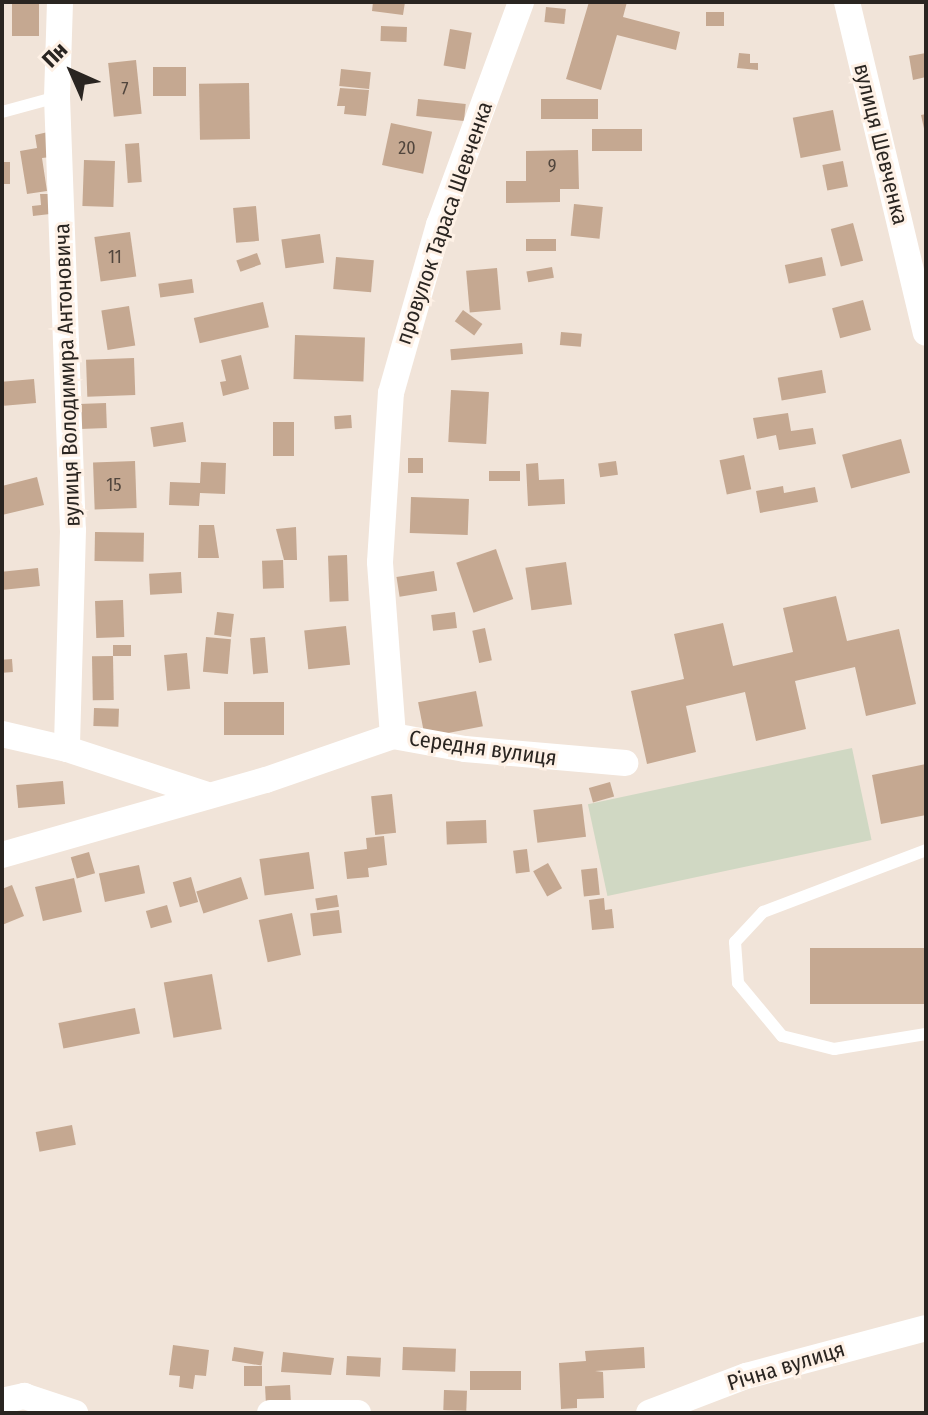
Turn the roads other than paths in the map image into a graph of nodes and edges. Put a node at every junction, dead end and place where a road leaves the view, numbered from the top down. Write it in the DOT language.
graph roads {
  1 [pos="60,2"];
  2 [pos="521,2"];
  3 [pos="848,2"];
  4 [pos="57,97"];
  5 [pos="2,112"];
  6 [pos="926,333"];
  7 [pos="2,734"];
  8 [pos="393,736"];
  9 [pos="67,749"];
  10 [pos="625,763"];
  11 [pos="205,794"];
  12 [pos="926,850"];
  13 [pos="2,855"];
  14 [pos="926,1034"];
  15 [pos="926,1328"];
  16 [pos="2,1401"];
  17 [pos="75,1413"];
  18 [pos="270,1413"];
  19 [pos="358,1413"];
  20 [pos="649,1413"];
  1 -- 4 [label="street, вулиця Володимира Антоновича"];
  2 -- 8 [label="street, провулок Тараса Шевченка"];
  3 -- 6 [label="street, вулиця Шевченка"];
  4 -- 5 [label="lane"];
  4 -- 9 [label="street, вулиця Володимира Антоновича"];
  7 -- 9 [label="street"];
  8 -- 10 [label="street, Середня вулиця"];
  8 -- 11 [label="street, Середня вулиця"];
  9 -- 11 [label="street"];
  11 -- 13 [label="street, Середня вулиця"];
  12 -- 14 [label="lane"];
  15 -- 20 [label="street, Річна вулиця"];
  16 -- 17 [label="street"];
  18 -- 19 [label="street"];
}
